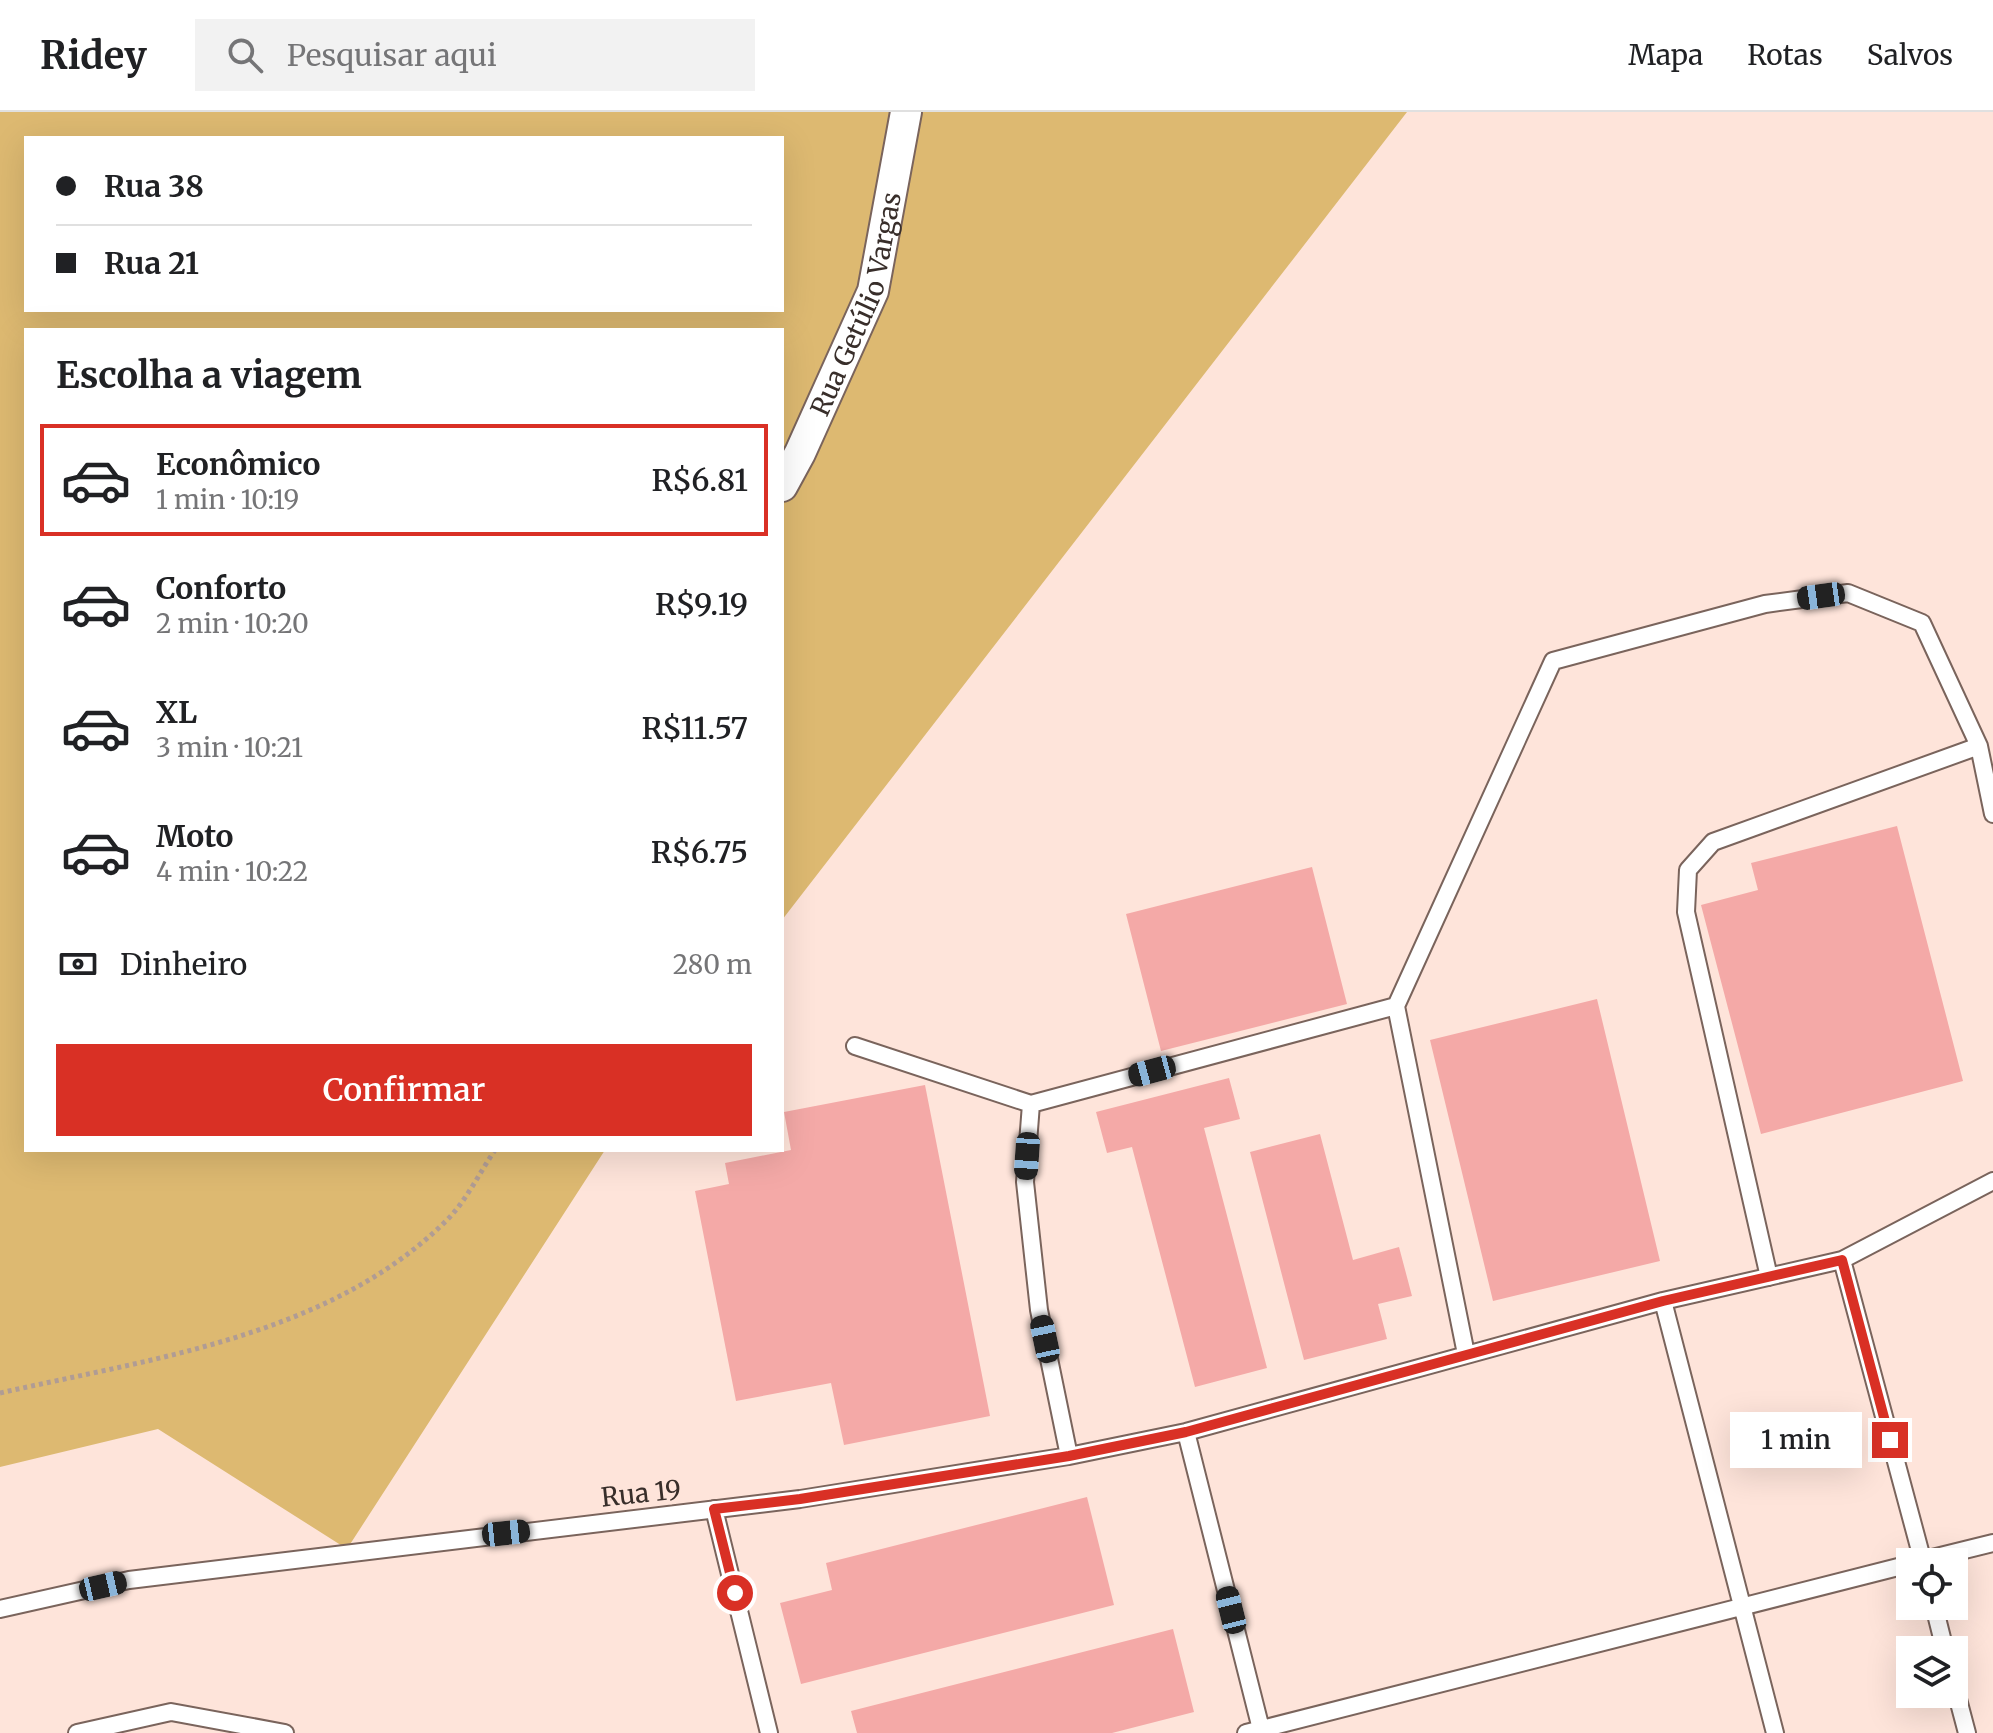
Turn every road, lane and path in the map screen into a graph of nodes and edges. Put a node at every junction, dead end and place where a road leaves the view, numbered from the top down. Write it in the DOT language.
graph roads {
  1 [pos="906,112"];
  2 [pos="784,482"];
  3 [pos="1979,746"];
  4 [pos="1993,814"];
  5 [pos="1396,1006"];
  6 [pos="855,1046"];
  7 [pos="1031,1104"];
  8 [pos="494,1152"];
  9 [pos="1993,1181"];
  10 [pos="1842,1260"];
  11 [pos="1769,1277"];
  12 [pos="1663,1301"];
  13 [pos="1466,1354"];
  14 [pos="0,1393"];
  15 [pos="1186,1432"];
  16 [pos="1069,1456"];
  17 [pos="714,1509"];
  18 [pos="1993,1543"];
  19 [pos="1914,1548"];
  20 [pos="1968,1549"];
  21 [pos="1896,1568"];
  22 [pos="1744,1607"];
  23 [pos="0,1609"];
  24 [pos="1960,1708"];
  25 [pos="1254,1731"];
  26 [pos="77,1733"];
  27 [pos="285,1733"];
  28 [pos="769,1733"];
  29 [pos="1775,1733"];
  30 [pos="1967,1733"];
  1 -- 2 [label="street, Rua Getúlio Vargas"];
  3 -- 4 [label="lane"];
  3 -- 5 [label="lane"];
  3 -- 11 [label="lane"];
  5 -- 7 [label="lane"];
  5 -- 13 [label="lane"];
  6 -- 7 [label="lane"];
  7 -- 16 [label="lane"];
  8 -- 14 [label="path"];
  9 -- 10 [label="lane, Rua 19"];
  10 -- 11 [label="lane, Rua 19"];
  10 -- 19 [label="lane"];
  11 -- 12 [label="lane, Rua 19"];
  12 -- 13 [label="lane, Rua 19"];
  12 -- 22 [label="lane"];
  13 -- 15 [label="lane, Rua 19"];
  15 -- 16 [label="lane, Rua 19"];
  15 -- 25 [label="lane"];
  16 -- 17 [label="lane, Rua 19"];
  17 -- 23 [label="lane, Rua 19"];
  17 -- 28 [label="lane"];
  18 -- 20 [label="lane"];
  21 -- 22 [label="lane"];
  22 -- 25 [label="lane"];
  22 -- 29 [label="lane"];
  24 -- 30 [label="lane"];
  26 -- 27 [label="lane"];
}
